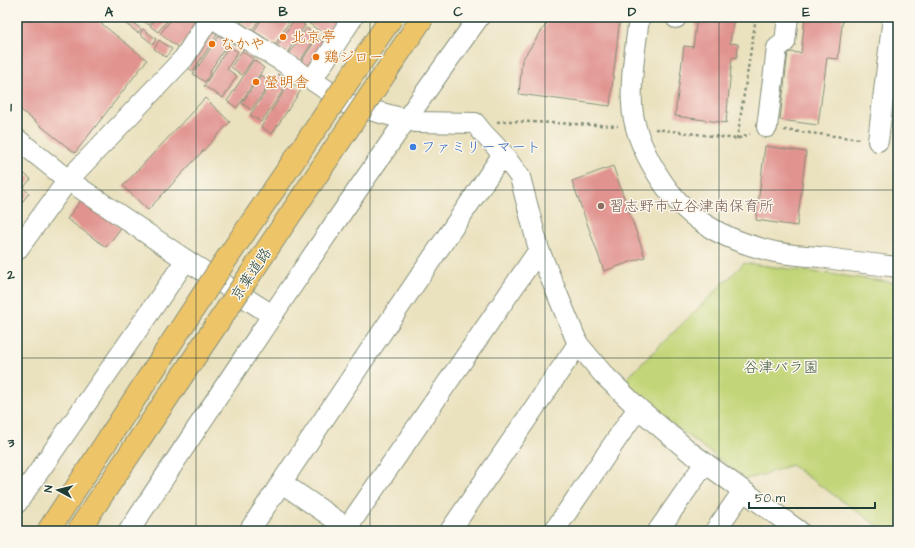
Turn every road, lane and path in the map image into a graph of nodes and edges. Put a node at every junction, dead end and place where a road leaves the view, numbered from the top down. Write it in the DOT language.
graph roads {
  1 [pos="210,17"];
  2 [pos="353,17"];
  3 [pos="392,17"];
  4 [pos="423,17"];
  5 [pos="479,17"];
  6 [pos="639,17"];
  7 [pos="756,17"];
  8 [pos="788,17"];
  9 [pos="893,17"];
  10 [pos="312,80"];
  11 [pos="405,120"];
  12 [pos="475,123"];
  13 [pos="636,126"];
  14 [pos="767,127"];
  15 [pos="17,139"];
  16 [pos="737,139"];
  17 [pos="878,141"];
  18 [pos="503,154"];
  19 [pos="68,180"];
  20 [pos="17,250"];
  21 [pos="539,250"];
  22 [pos="186,260"];
  23 [pos="898,267"];
  24 [pos="272,315"];
  25 [pos="578,344"];
  26 [pos="638,408"];
  27 [pos="705,463"];
  28 [pos="282,483"];
  29 [pos="743,491"];
  30 [pos="17,503"];
  31 [pos="348,530"];
  32 [pos="48,531"];
  33 [pos="78,531"];
  34 [pos="129,531"];
  35 [pos="249,531"];
  36 [pos="450,531"];
  37 [pos="554,531"];
  38 [pos="658,531"];
  39 [pos="715,531"];
  40 [pos="799,531"];
  1 -- 10 [label="street"];
  1 -- 19 [label="street"];
  2 -- 10 [label="street"];
  3 -- 32 [label="highway, 京葉道路, bridge"];
  4 -- 33 [label="highway, 京葉道路, bridge"];
  5 -- 11 [label="street"];
  6 -- 13 [label="street"];
  7 -- 16 [label="path"];
  8 -- 14 [label="street"];
  9 -- 17 [label="street"];
  10 -- 11 [label="street"];
  11 -- 12 [label="street"];
  11 -- 24 [label="street"];
  12 -- 13 [label="path"];
  12 -- 18 [label="street"];
  13 -- 23 [label="street"];
  15 -- 19 [label="street"];
  18 -- 21 [label="street"];
  18 -- 28 [label="street"];
  19 -- 20 [label="street"];
  19 -- 22 [label="street"];
  21 -- 25 [label="street"];
  21 -- 31 [label="street"];
  22 -- 24 [label="street"];
  22 -- 30 [label="street"];
  24 -- 34 [label="street"];
  25 -- 26 [label="street"];
  25 -- 36 [label="street"];
  26 -- 27 [label="street"];
  26 -- 37 [label="street"];
  27 -- 29 [label="street"];
  27 -- 38 [label="street"];
  28 -- 31 [label="street"];
  28 -- 35 [label="street"];
  29 -- 39 [label="street"];
  29 -- 40 [label="street"];
}
